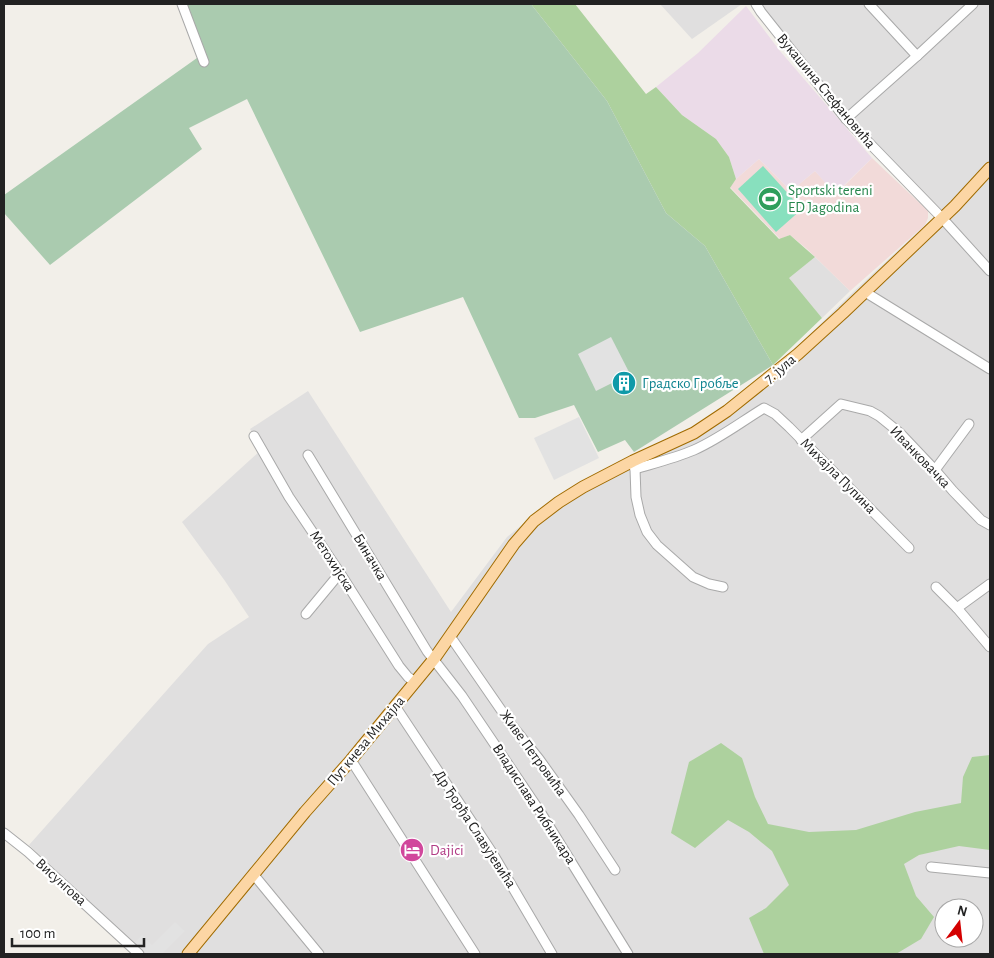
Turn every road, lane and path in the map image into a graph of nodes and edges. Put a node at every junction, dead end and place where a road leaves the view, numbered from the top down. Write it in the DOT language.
graph roads {
  1 [pos="182,4"];
  2 [pos="756,4"];
  3 [pos="869,4"];
  4 [pos="973,4"];
  5 [pos="917,56"];
  6 [pos="204,62"];
  7 [pos="846,119"];
  8 [pos="990,168"];
  9 [pos="942,218"];
  10 [pos="990,271"];
  11 [pos="865,292"];
  12 [pos="990,369"];
  13 [pos="970,424"];
  14 [pos="254,436"];
  15 [pos="801,440"];
  16 [pos="308,455"];
  17 [pos="634,465"];
  18 [pos="935,470"];
  19 [pos="535,521"];
  20 [pos="990,526"];
  21 [pos="909,548"];
  22 [pos="340,573"];
  23 [pos="990,584"];
  24 [pos="723,587"];
  25 [pos="936,587"];
  26 [pos="957,608"];
  27 [pos="306,614"];
  28 [pos="450,636"];
  29 [pos="990,647"];
  30 [pos="434,659"];
  31 [pos="415,682"];
  32 [pos="395,706"];
  33 [pos="351,760"];
  34 [pos="4,833"];
  35 [pos="931,867"];
  36 [pos="615,870"];
  37 [pos="990,873"];
  38 [pos="254,875"];
  39 [pos="139,954"];
  40 [pos="188,954"];
  41 [pos="319,954"];
  42 [pos="475,954"];
  43 [pos="552,954"];
  44 [pos="628,954"];
  1 -- 6 [label="street"];
  2 -- 7 [label="street, Вукашина Стефановића"];
  3 -- 5 [label="street"];
  4 -- 5 [label="street"];
  5 -- 7 [label="street"];
  7 -- 9 [label="street, Вукашина Стефановића"];
  8 -- 9 [label="main road, 7. јула"];
  9 -- 10 [label="street, Вукашина Стефановића"];
  9 -- 11 [label="main road, 7. јула"];
  11 -- 12 [label="street"];
  11 -- 17 [label="main road, 7. јула"];
  13 -- 18 [label="street"];
  14 -- 22 [label="street, Метохијска"];
  15 -- 17 [label="street, Михајла Пупина"];
  15 -- 18 [label="street, Иванковачка"];
  15 -- 21 [label="street, Михајла Пупина"];
  16 -- 30 [label="street, Биначка"];
  17 -- 19 [label="main road, 7. јула"];
  17 -- 24 [label="street"];
  18 -- 20 [label="street, Иванковачка"];
  19 -- 28 [label="main road, Пут кнеза Михајла"];
  22 -- 27 [label="street"];
  22 -- 31 [label="street, Метохијска"];
  23 -- 26 [label="street"];
  25 -- 26 [label="street"];
  26 -- 29 [label="street"];
  28 -- 30 [label="main road, Пут кнеза Михајла"];
  28 -- 36 [label="street, Живе Петровића"];
  30 -- 31 [label="main road, Пут кнеза Михајла"];
  30 -- 44 [label="street, Владислава Рибникара"];
  31 -- 32 [label="main road, Пут кнеза Михајла"];
  32 -- 33 [label="main road, Пут кнеза Михајла"];
  32 -- 43 [label="street, Др Ђорђа Славујевића"];
  33 -- 38 [label="main road, Пут кнеза Михајла"];
  33 -- 42 [label="street"];
  34 -- 39 [label="street, Висунгова"];
  35 -- 37 [label="street"];
  38 -- 40 [label="main road, Пут кнеза Михајла"];
  38 -- 41 [label="street"];
}
